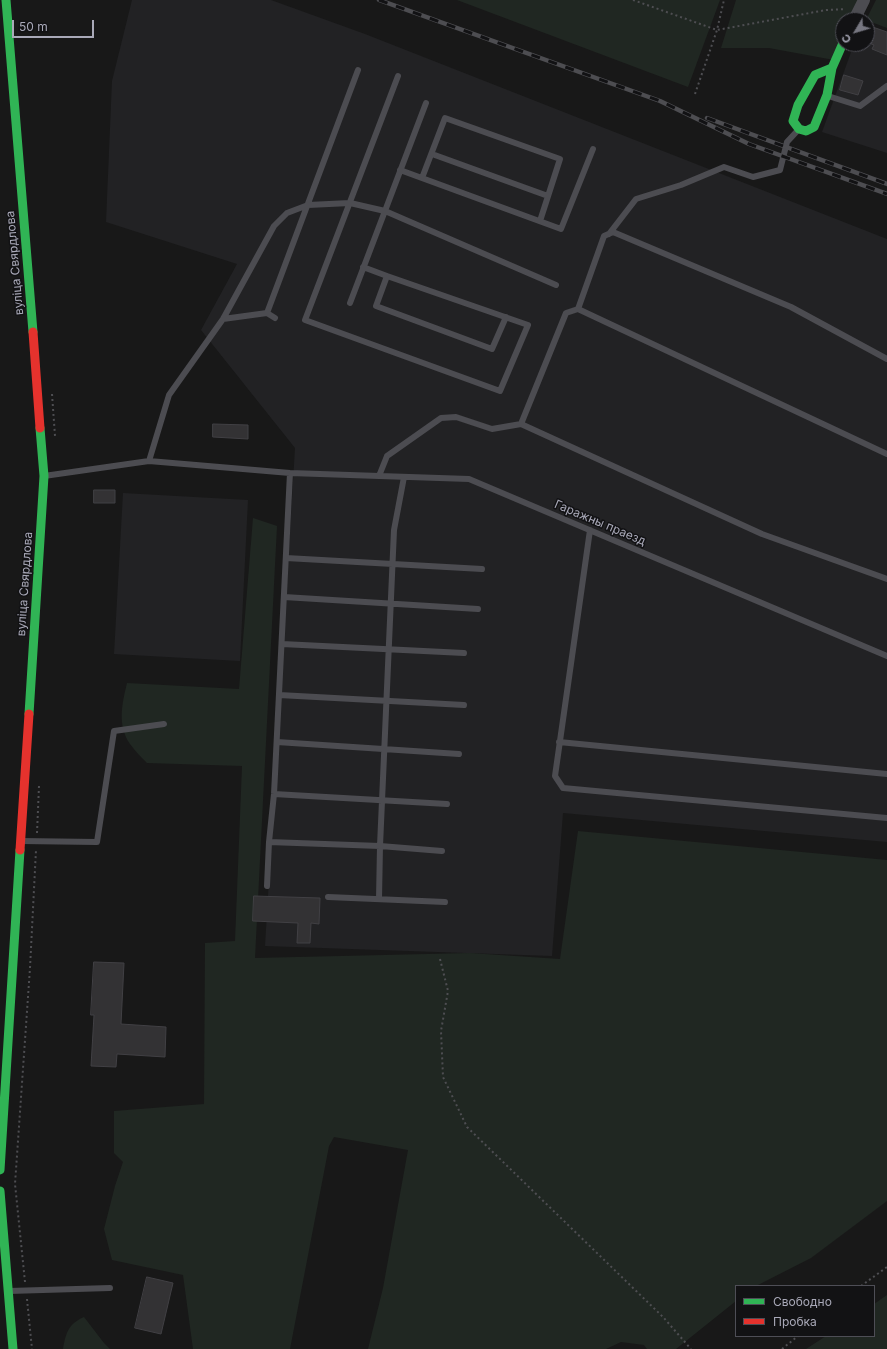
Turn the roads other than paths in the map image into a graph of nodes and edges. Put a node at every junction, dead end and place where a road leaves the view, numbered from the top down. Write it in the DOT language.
graph roads {
  1 [pos="6,0"];
  2 [pos="839,52"];
  3 [pos="832,68"];
  4 [pos="358,70"];
  5 [pos="398,76"];
  6 [pos="887,86"];
  7 [pos="827,95"];
  8 [pos="426,103"];
  9 [pos="799,129"];
  10 [pos="593,149"];
  11 [pos="432,154"];
  12 [pos="400,170"];
  13 [pos="422,178"];
  14 [pos="548,196"];
  15 [pos="350,203"];
  16 [pos="308,205"];
  17 [pos="385,210"];
  18 [pos="540,221"];
  19 [pos="609,234"];
  20 [pos="363,267"];
  21 [pos="387,276"];
  22 [pos="556,285"];
  23 [pos="350,303"];
  24 [pos="578,309"];
  25 [pos="267,313"];
  26 [pos="506,317"];
  27 [pos="275,318"];
  28 [pos="223,319"];
  29 [pos="887,360"];
  30 [pos="521,424"];
  31 [pos="887,454"];
  32 [pos="150,461"];
  33 [pos="290,473"];
  34 [pos="44,476"];
  35 [pos="379,476"];
  36 [pos="404,477"];
  37 [pos="590,530"];
  38 [pos="286,558"];
  39 [pos="393,564"];
  40 [pos="482,569"];
  41 [pos="887,579"];
  42 [pos="284,597"];
  43 [pos="391,604"];
  44 [pos="478,609"];
  45 [pos="282,644"];
  46 [pos="389,649"];
  47 [pos="464,653"];
  48 [pos="887,656"];
  49 [pos="279,695"];
  50 [pos="386,700"];
  51 [pos="464,705"];
  52 [pos="164,724"];
  53 [pos="277,742"];
  54 [pos="559,742"];
  55 [pos="384,749"];
  56 [pos="459,754"];
  57 [pos="887,774"];
  58 [pos="274,794"];
  59 [pos="382,800"];
  60 [pos="447,804"];
  61 [pos="887,818"];
  62 [pos="21,841"];
  63 [pos="269,842"];
  64 [pos="380,846"];
  65 [pos="442,851"];
  66 [pos="267,886"];
  67 [pos="328,898"];
  68 [pos="379,899"];
  69 [pos="445,902"];
  70 [pos="0,1170"];
  71 [pos="0,1190"];
  72 [pos="110,1288"];
  73 [pos="4,1292"];
  74 [pos="13,1349"];
  1 -- 34 [label="main road, вуліца Свярдлова"];
  2 -- 3 [label="main road"];
  3 -- 7 [label="main road"];
  3 -- 9 [label="main road"];
  4 -- 16 [label="lane"];
  5 -- 15 [label="lane"];
  6 -- 7 [label="lane"];
  7 -- 9 [label="main road"];
  8 -- 12 [label="lane"];
  9 -- 19 [label="lane"];
  10 -- 18 [label="lane"];
  11 -- 13 [label="lane"];
  11 -- 14 [label="lane"];
  11 -- 14 [label="lane"];
  12 -- 13 [label="lane"];
  12 -- 17 [label="lane"];
  13 -- 18 [label="lane"];
  14 -- 18 [label="lane"];
  15 -- 16 [label="lane"];
  15 -- 17 [label="lane"];
  15 -- 26 [label="lane"];
  16 -- 25 [label="lane"];
  16 -- 28 [label="lane"];
  17 -- 20 [label="lane"];
  17 -- 22 [label="lane"];
  19 -- 24 [label="lane"];
  19 -- 29 [label="lane"];
  20 -- 21 [label="lane"];
  20 -- 23 [label="lane"];
  21 -- 26 [label="lane"];
  21 -- 26 [label="lane"];
  24 -- 30 [label="lane"];
  24 -- 31 [label="lane"];
  25 -- 27 [label="lane"];
  25 -- 28 [label="lane"];
  28 -- 32 [label="lane"];
  30 -- 35 [label="lane"];
  30 -- 41 [label="lane"];
  32 -- 33 [label="lane, Гаражны праезд"];
  32 -- 34 [label="lane, Гаражны праезд"];
  33 -- 35 [label="lane, Гаражны праезд"];
  33 -- 38 [label="lane"];
  34 -- 62 [label="main road, вуліца Свярдлова"];
  35 -- 36 [label="lane, Гаражны праезд"];
  36 -- 37 [label="lane, Гаражны праезд"];
  36 -- 39 [label="lane"];
  37 -- 48 [label="lane, Гаражны праезд"];
  37 -- 54 [label="lane"];
  38 -- 39 [label="lane"];
  38 -- 42 [label="lane"];
  39 -- 40 [label="lane"];
  39 -- 43 [label="lane"];
  42 -- 43 [label="lane"];
  42 -- 45 [label="lane"];
  43 -- 44 [label="lane"];
  43 -- 46 [label="lane"];
  45 -- 46 [label="lane"];
  45 -- 49 [label="lane"];
  46 -- 47 [label="lane"];
  46 -- 50 [label="lane"];
  49 -- 50 [label="lane"];
  49 -- 53 [label="lane"];
  50 -- 51 [label="lane"];
  50 -- 55 [label="lane"];
  52 -- 62 [label="lane"];
  53 -- 55 [label="lane"];
  53 -- 58 [label="lane"];
  54 -- 57 [label="lane"];
  54 -- 61 [label="lane"];
  55 -- 56 [label="lane"];
  55 -- 59 [label="lane"];
  58 -- 59 [label="lane"];
  58 -- 63 [label="lane"];
  59 -- 60 [label="lane"];
  59 -- 64 [label="lane"];
  62 -- 70 [label="main road, вуліца Свярдлова"];
  63 -- 64 [label="lane"];
  63 -- 66 [label="lane"];
  64 -- 65 [label="lane"];
  64 -- 68 [label="lane"];
  67 -- 68 [label="lane"];
  68 -- 69 [label="lane"];
  71 -- 73 [label="main road"];
  72 -- 73 [label="lane"];
  73 -- 74 [label="main road"];
}
